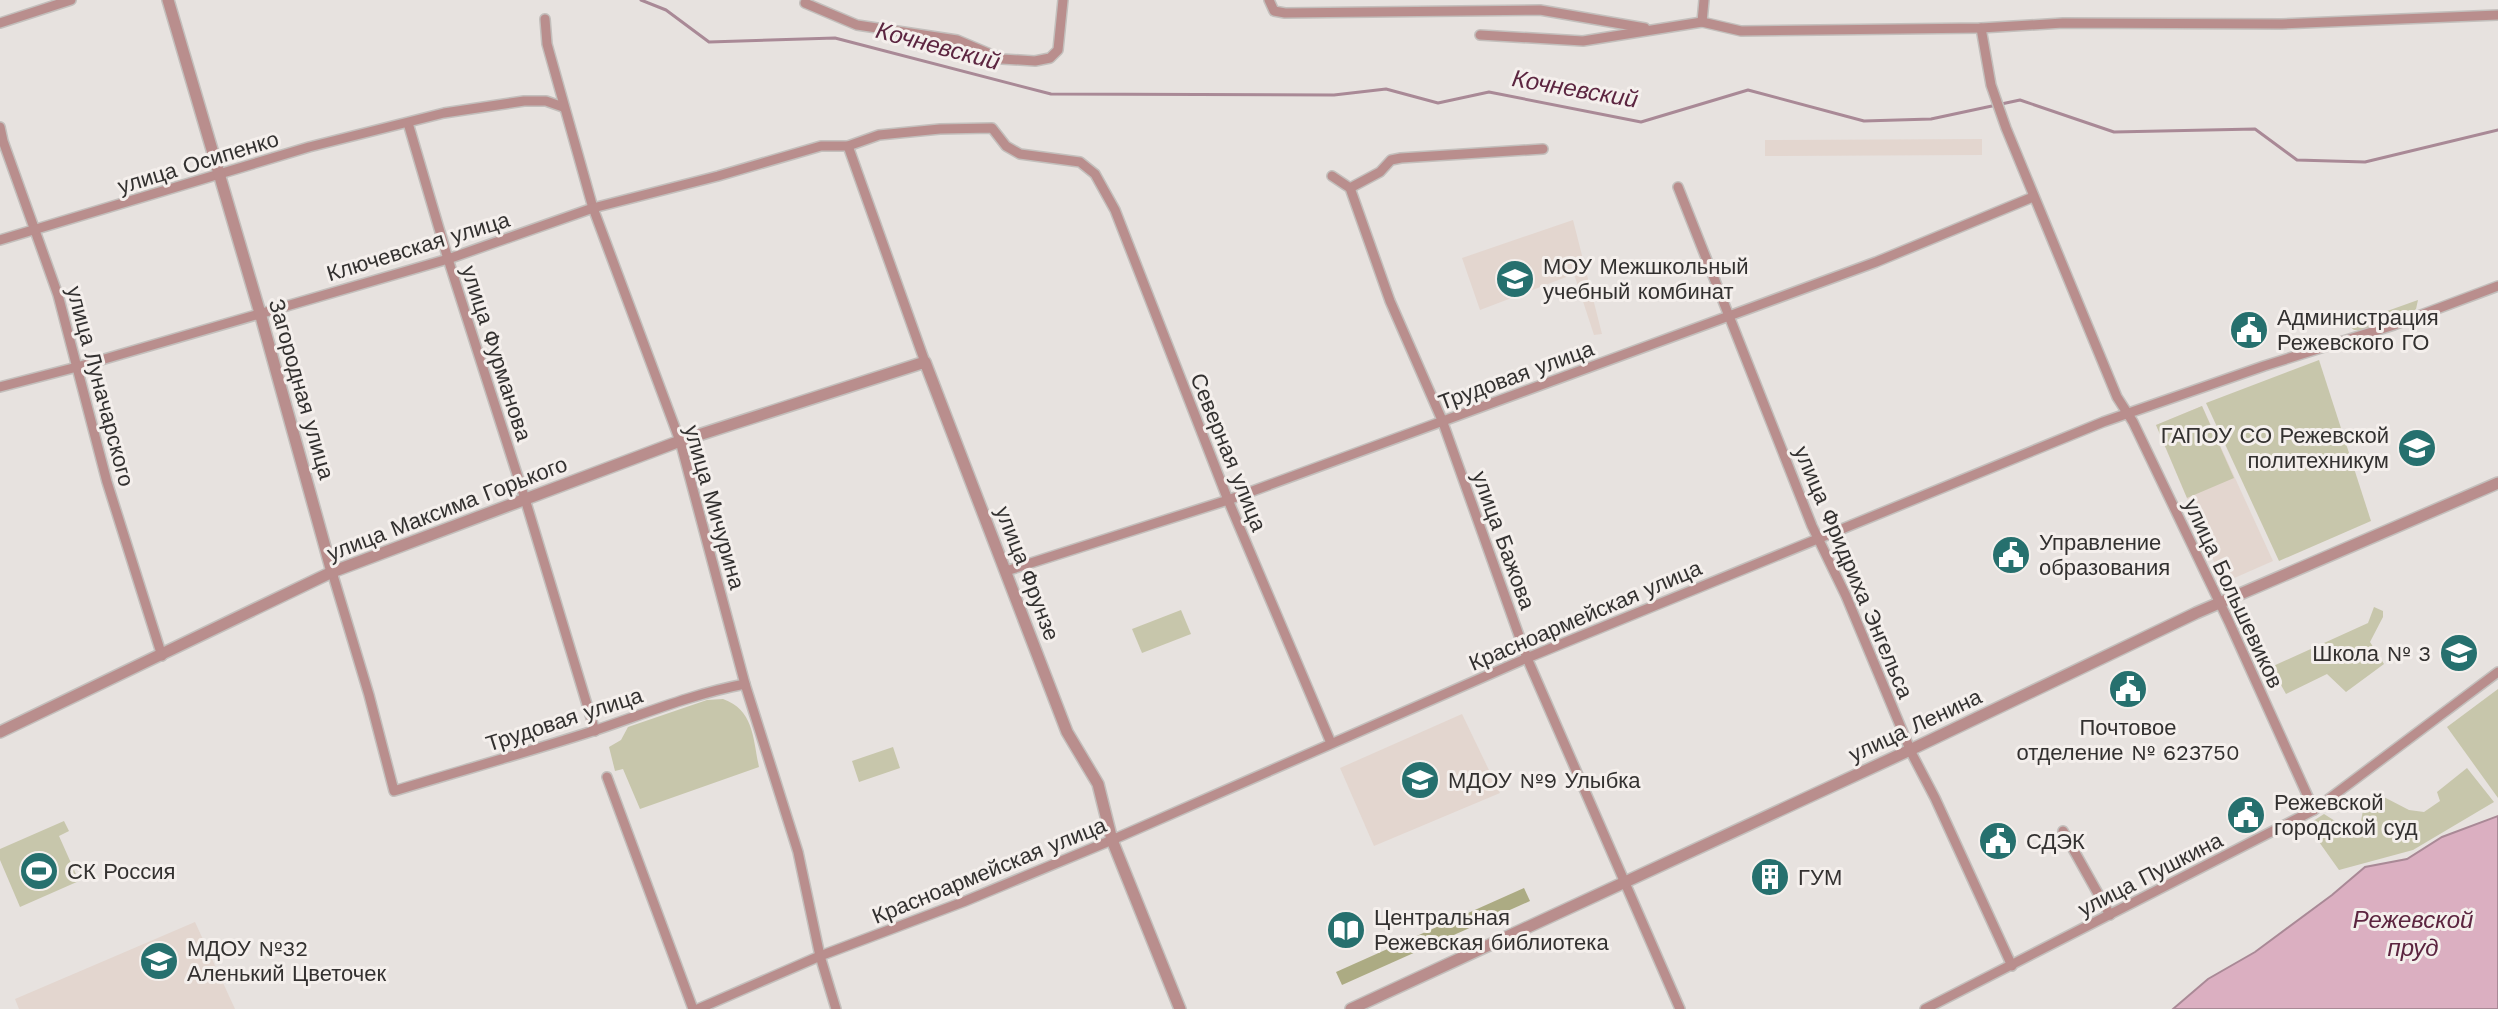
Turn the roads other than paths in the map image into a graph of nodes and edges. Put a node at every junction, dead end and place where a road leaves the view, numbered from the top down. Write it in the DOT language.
graph roads {
  1 [pos="71,0"];
  2 [pos="168,0"];
  3 [pos="1063,0"];
  4 [pos="1269,0"];
  5 [pos="1704,0"];
  6 [pos="805,3"];
  7 [pos="2498,15"];
  8 [pos="545,19"];
  9 [pos="1702,22"];
  10 [pos="0,23"];
  11 [pos="1981,28"];
  12 [pos="1652,29"];
  13 [pos="1480,35"];
  14 [pos="563,107"];
  15 [pos="408,123"];
  16 [pos="0,127"];
  17 [pos="848,146"];
  18 [pos="1543,149"];
  19 [pos="219,174"];
  20 [pos="1095,174"];
  21 [pos="1332,176"];
  22 [pos="1678,187"];
  23 [pos="1350,188"];
  24 [pos="2033,197"];
  25 [pos="593,208"];
  26 [pos="37,231"];
  27 [pos="0,240"];
  28 [pos="448,259"];
  29 [pos="2498,286"];
  30 [pos="260,313"];
  31 [pos="1731,317"];
  32 [pos="925,362"];
  33 [pos="77,367"];
  34 [pos="0,387"];
  35 [pos="2128,414"];
  36 [pos="1442,420"];
  37 [pos="680,441"];
  38 [pos="2498,483"];
  39 [pos="525,499"];
  40 [pos="1228,500"];
  41 [pos="1819,539"];
  42 [pos="1006,571"];
  43 [pos="332,572"];
  44 [pos="2218,603"];
  45 [pos="162,656"];
  46 [pos="1527,658"];
  47 [pos="2498,672"];
  48 [pos="745,684"];
  49 [pos="595,731"];
  50 [pos="0,732"];
  51 [pos="1331,743"];
  52 [pos="1910,750"];
  53 [pos="607,777"];
  54 [pos="394,791"];
  55 [pos="2314,810"];
  56 [pos="2063,831"];
  57 [pos="1112,840"];
  58 [pos="1625,880"];
  59 [pos="2110,915"];
  60 [pos="820,956"];
  61 [pos="2012,966"];
  62 [pos="695,1009"];
  63 [pos="836,1009"];
  64 [pos="1180,1009"];
  65 [pos="1351,1009"];
  66 [pos="1680,1009"];
  67 [pos="1925,1009"];
  1 -- 10 [label="street"];
  2 -- 19 [label="street, Загородная улица"];
  3 -- 6 [label="street"];
  4 -- 12 [label="street"];
  5 -- 9 [label="street"];
  7 -- 11 [label="street"];
  8 -- 14 [label="street, улица Мичурина"];
  9 -- 11 [label="street"];
  9 -- 12 [label="street"];
  11 -- 24 [label="street, улица Большевиков"];
  12 -- 13 [label="street"];
  14 -- 15 [label="street, улица Осипенко"];
  14 -- 25 [label="street, улица Мичурина"];
  15 -- 19 [label="street, улица Осипенко"];
  15 -- 28 [label="street, улица Фурманова"];
  16 -- 26 [label="street, улица Луначарского"];
  17 -- 20 [label="street, Ключевская улица"];
  17 -- 25 [label="street, Ключевская улица"];
  17 -- 32 [label="street, улица Фрунзе"];
  18 -- 23 [label="street"];
  19 -- 26 [label="street, улица Осипенко"];
  19 -- 30 [label="street, Загородная улица"];
  20 -- 40 [label="street, Северная улица"];
  21 -- 23 [label="street"];
  22 -- 31 [label="street, улица Фридриха Энгельса"];
  23 -- 36 [label="street, улица Бажова"];
  24 -- 31 [label="street, Трудовая улица"];
  24 -- 35 [label="street, улица Большевиков"];
  25 -- 28 [label="street, Ключевская улица"];
  25 -- 37 [label="street, улица Мичурина"];
  26 -- 27 [label="street, улица Осипенко"];
  26 -- 33 [label="street, улица Луначарского"];
  28 -- 30 [label="street, Ключевская улица"];
  28 -- 39 [label="street, улица Фурманова"];
  29 -- 35 [label="street, Красноармейская улица"];
  30 -- 33 [label="street, Ключевская улица"];
  30 -- 43 [label="street, Загородная улица"];
  31 -- 36 [label="street, Трудовая улица"];
  31 -- 41 [label="street, улица Фридриха Энгельса"];
  32 -- 37 [label="street, улица Максима Горького"];
  32 -- 42 [label="street, улица Фрунзе"];
  33 -- 34 [label="street, Ключевская улица"];
  33 -- 45 [label="street, улица Луначарского"];
  35 -- 41 [label="street, Красноармейская улица"];
  35 -- 44 [label="street, улица Большевиков"];
  36 -- 40 [label="street, Трудовая улица"];
  36 -- 46 [label="street, улица Бажова"];
  37 -- 39 [label="street, улица Максима Горького"];
  37 -- 48 [label="street, улица Мичурина"];
  38 -- 44 [label="street, улица Ленина"];
  39 -- 43 [label="street, улица Максима Горького"];
  39 -- 49 [label="street, улица Фурманова"];
  40 -- 42 [label="street, Трудовая улица"];
  40 -- 51 [label="street, Северная улица"];
  41 -- 46 [label="street, Красноармейская улица"];
  41 -- 52 [label="street, улица Фридриха Энгельса"];
  42 -- 57 [label="street, улица Фрунзе"];
  43 -- 45 [label="street, улица Максима Горького"];
  43 -- 54 [label="street, Загородная улица"];
  44 -- 52 [label="street, улица Ленина"];
  44 -- 55 [label="street, улица Большевиков"];
  45 -- 50 [label="street, улица Максима Горького"];
  46 -- 51 [label="street, Красноармейская улица"];
  46 -- 58 [label="street, улица Бажова"];
  47 -- 55 [label="street, улица Пушкина"];
  48 -- 49 [label="street, Трудовая улица"];
  48 -- 60 [label="street, улица Мичурина"];
  49 -- 54 [label="street, Трудовая улица"];
  51 -- 57 [label="street, Красноармейская улица"];
  52 -- 58 [label="street, улица Ленина"];
  52 -- 61 [label="street, улица Фридриха Энгельса"];
  53 -- 62 [label="street"];
  55 -- 59 [label="street, улица Пушкина"];
  56 -- 59 [label="street"];
  57 -- 60 [label="street, Красноармейская улица"];
  57 -- 64 [label="street, улица Фрунзе"];
  58 -- 65 [label="street, улица Ленина"];
  58 -- 66 [label="street, улица Бажова"];
  59 -- 61 [label="street, улица Пушкина"];
  60 -- 62 [label="street, Красноармейская улица"];
  60 -- 63 [label="street, улица Мичурина"];
  61 -- 67 [label="street, улица Пушкина"];
}
